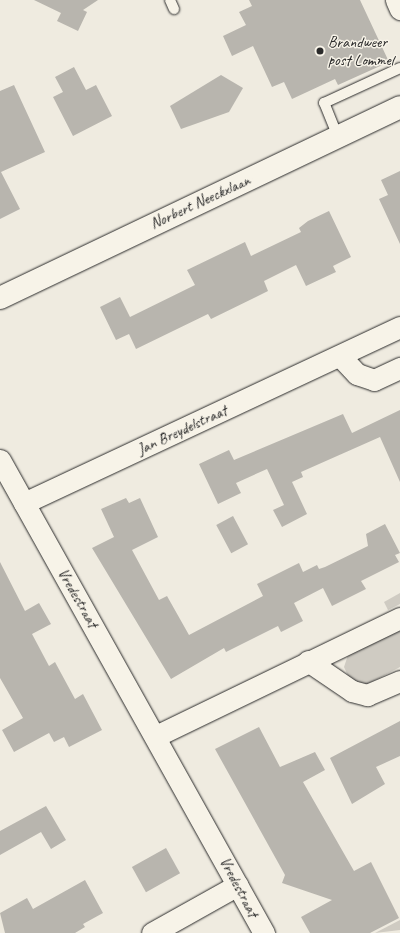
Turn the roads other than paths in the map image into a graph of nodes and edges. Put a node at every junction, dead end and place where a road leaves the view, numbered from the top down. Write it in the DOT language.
graph roads {
  1 [pos="396,0"];
  2 [pos="400,9"];
  3 [pos="400,68"];
  4 [pos="400,107"];
  5 [pos="338,137"];
  6 [pos="0,298"];
  7 [pos="400,327"];
  8 [pos="340,356"];
  9 [pos="400,368"];
  10 [pos="0,460"];
  11 [pos="24,504"];
  12 [pos="400,618"];
  13 [pos="308,661"];
  14 [pos="400,681"];
  15 [pos="156,736"];
  16 [pos="238,885"];
  17 [pos="152,933"];
  18 [pos="264,933"];
  1 -- 2 [label="street"];
  3 -- 5 [label="lane"];
  4 -- 5 [label="main road, Norbert Neeckxlaan"];
  5 -- 6 [label="main road, Norbert Neeckxlaan"];
  7 -- 8 [label="street, Jan Breydelstraat"];
  8 -- 9 [label="street"];
  8 -- 11 [label="street, Jan Breydelstraat"];
  10 -- 11 [label="street, Vredestraat"];
  11 -- 15 [label="street, Vredestraat"];
  12 -- 13 [label="street"];
  13 -- 14 [label="street"];
  13 -- 15 [label="street"];
  15 -- 16 [label="street, Vredestraat"];
  16 -- 17 [label="street"];
  16 -- 18 [label="street, Vredestraat"];
}
